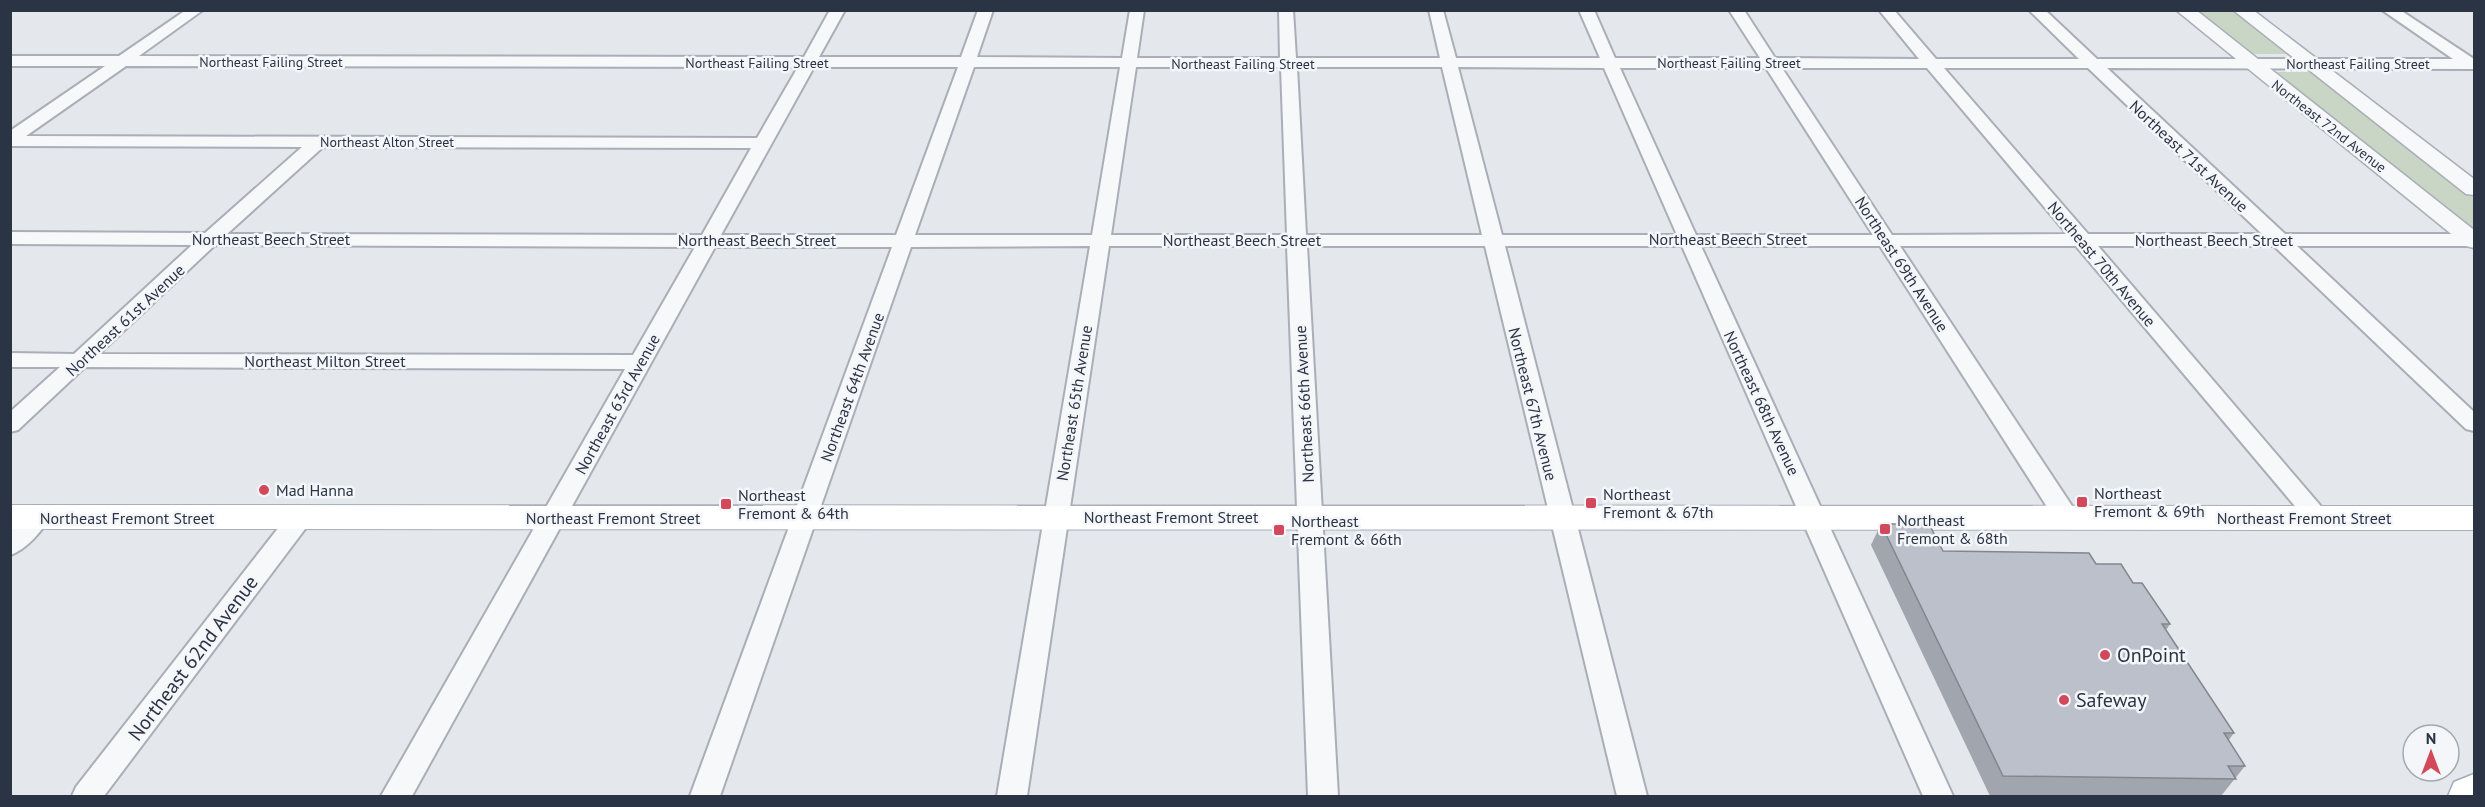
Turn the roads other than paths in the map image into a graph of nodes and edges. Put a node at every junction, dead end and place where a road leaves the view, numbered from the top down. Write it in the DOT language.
graph roads {
  1 [pos="196,10"];
  2 [pos="837,10"];
  3 [pos="986,10"];
  4 [pos="1137,10"];
  5 [pos="1286,10"];
  6 [pos="1436,10"];
  7 [pos="1586,10"];
  8 [pos="1736,10"];
  9 [pos="1886,10"];
  10 [pos="2036,10"];
  11 [pos="2184,10"];
  12 [pos="2241,10"];
  13 [pos="2389,10"];
  14 [pos="10,62"];
  15 [pos="122,62"];
  16 [pos="807,63"];
  17 [pos="1609,63"];
  18 [pos="1771,63"];
  19 [pos="1930,63"];
  20 [pos="2091,63"];
  21 [pos="2250,63"];
  22 [pos="2310,63"];
  23 [pos="968,64"];
  24 [pos="1128,64"];
  25 [pos="1289,64"];
  26 [pos="1449,64"];
  27 [pos="2473,65"];
  28 [pos="10,140"];
  29 [pos="318,142"];
  30 [pos="763,143"];
  31 [pos="2475,189"];
  32 [pos="10,238"];
  33 [pos="210,239"];
  34 [pos="1687,239"];
  35 [pos="709,240"];
  36 [pos="904,240"];
  37 [pos="1100,240"];
  38 [pos="1492,240"];
  39 [pos="1886,240"];
  40 [pos="2082,240"];
  41 [pos="2278,240"];
  42 [pos="2474,240"];
  43 [pos="1297,241"];
  44 [pos="10,360"];
  45 [pos="80,361"];
  46 [pos="640,362"];
  47 [pos="2475,424"];
  48 [pos="10,425"];
  49 [pos="24,517"];
  50 [pos="1055,517"];
  51 [pos="1310,517"];
  52 [pos="553,518"];
  53 [pos="805,518"];
  54 [pos="1561,518"];
  55 [pos="1815,518"];
  56 [pos="2067,518"];
  57 [pos="2319,518"];
  58 [pos="2475,518"];
  59 [pos="299,519"];
  60 [pos="10,546"];
  61 [pos="2475,793"];
  62 [pos="87,796"];
  63 [pos="396,796"];
  64 [pos="705,796"];
  65 [pos="1012,796"];
  66 [pos="1323,796"];
  67 [pos="1632,796"];
  68 [pos="1938,796"];
  69 [pos="2470,796"];
  1 -- 15 [label="street"];
  2 -- 16 [label="street, Northeast 63rd Avenue"];
  3 -- 23 [label="street, Northeast 64th Avenue"];
  4 -- 24 [label="street, Northeast 65th Avenue"];
  5 -- 25 [label="street, Northeast 66th Avenue"];
  6 -- 26 [label="street, Northeast 67th Avenue"];
  7 -- 17 [label="street, Northeast 68th Avenue"];
  8 -- 18 [label="street, Northeast 69th Avenue"];
  9 -- 19 [label="street, Northeast 70th Avenue"];
  10 -- 20 [label="street, Northeast 71st Avenue"];
  11 -- 21 [label="street, Northeast 72nd Avenue"];
  12 -- 22 [label="street"];
  13 -- 27 [label="street"];
  14 -- 15 [label="street, Northeast Failing Street"];
  15 -- 16 [label="street, Northeast Failing Street"];
  15 -- 28 [label="street"];
  16 -- 23 [label="street, Northeast Failing Street"];
  16 -- 30 [label="street, Northeast 63rd Avenue"];
  17 -- 18 [label="street, Northeast Failing Street"];
  17 -- 26 [label="street, Northeast Failing Street"];
  17 -- 34 [label="street, Northeast 68th Avenue"];
  18 -- 19 [label="street, Northeast Failing Street"];
  18 -- 39 [label="street, Northeast 69th Avenue"];
  19 -- 20 [label="street, Northeast Failing Street"];
  19 -- 40 [label="street, Northeast 70th Avenue"];
  20 -- 21 [label="street, Northeast Failing Street"];
  20 -- 41 [label="street, Northeast 71st Avenue"];
  21 -- 22 [label="street, Northeast Failing Street"];
  21 -- 42 [label="street, Northeast 72nd Avenue"];
  22 -- 27 [label="street, Northeast Failing Street"];
  22 -- 31 [label="street"];
  23 -- 24 [label="street, Northeast Failing Street"];
  23 -- 36 [label="street, Northeast 64th Avenue"];
  24 -- 25 [label="street, Northeast Failing Street"];
  24 -- 37 [label="street, Northeast 65th Avenue"];
  25 -- 26 [label="street, Northeast Failing Street"];
  25 -- 43 [label="street, Northeast 66th Avenue"];
  26 -- 38 [label="street, Northeast 67th Avenue"];
  28 -- 29 [label="street, Northeast Alton Street"];
  29 -- 30 [label="street, Northeast Alton Street"];
  29 -- 33 [label="street, Northeast 61st Avenue"];
  30 -- 35 [label="street, Northeast 63rd Avenue"];
  32 -- 33 [label="street, Northeast Beech Street"];
  33 -- 35 [label="street, Northeast Beech Street"];
  33 -- 45 [label="street, Northeast 61st Avenue"];
  34 -- 38 [label="street, Northeast Beech Street"];
  34 -- 39 [label="street, Northeast Beech Street"];
  34 -- 55 [label="street, Northeast 68th Avenue"];
  35 -- 36 [label="street, Northeast Beech Street"];
  35 -- 46 [label="street, Northeast 63rd Avenue"];
  36 -- 37 [label="street, Northeast Beech Street"];
  36 -- 53 [label="street, Northeast 64th Avenue"];
  37 -- 43 [label="street, Northeast Beech Street"];
  37 -- 50 [label="street, Northeast 65th Avenue"];
  38 -- 43 [label="street, Northeast Beech Street"];
  38 -- 54 [label="street, Northeast 67th Avenue"];
  39 -- 40 [label="street, Northeast Beech Street"];
  39 -- 56 [label="street, Northeast 69th Avenue"];
  40 -- 41 [label="street, Northeast Beech Street"];
  40 -- 57 [label="street, Northeast 70th Avenue"];
  41 -- 42 [label="street, Northeast Beech Street"];
  41 -- 47 [label="street, Northeast 71st Avenue"];
  43 -- 51 [label="street, Northeast 66th Avenue"];
  44 -- 45 [label="street, Northeast Milton Street"];
  45 -- 46 [label="street, Northeast Milton Street"];
  45 -- 48 [label="street, Northeast 61st Avenue"];
  46 -- 52 [label="street, Northeast 63rd Avenue"];
  49 -- 59 [label="main road, Northeast Fremont Street"];
  49 -- 60 [label="street"];
  50 -- 51 [label="main road, Northeast Fremont Street"];
  50 -- 53 [label="main road, Northeast Fremont Street"];
  50 -- 65 [label="street, Northeast 65th Avenue"];
  51 -- 54 [label="main road, Northeast Fremont Street"];
  51 -- 66 [label="street, Northeast 66th Avenue"];
  52 -- 53 [label="main road, Northeast Fremont Street"];
  52 -- 59 [label="main road, Northeast Fremont Street"];
  52 -- 63 [label="street, Northeast 63rd Avenue"];
  53 -- 64 [label="street, Northeast 64th Avenue"];
  54 -- 55 [label="main road, Northeast Fremont Street"];
  54 -- 67 [label="street, Northeast 67th Avenue"];
  55 -- 56 [label="main road, Northeast Fremont Street"];
  55 -- 68 [label="street, Northeast 68th Avenue"];
  56 -- 57 [label="main road, Northeast Fremont Street"];
  57 -- 58 [label="main road, Northeast Fremont Street"];
  59 -- 62 [label="street, Northeast 62nd Avenue"];
  61 -- 69 [label="main road"];
}
